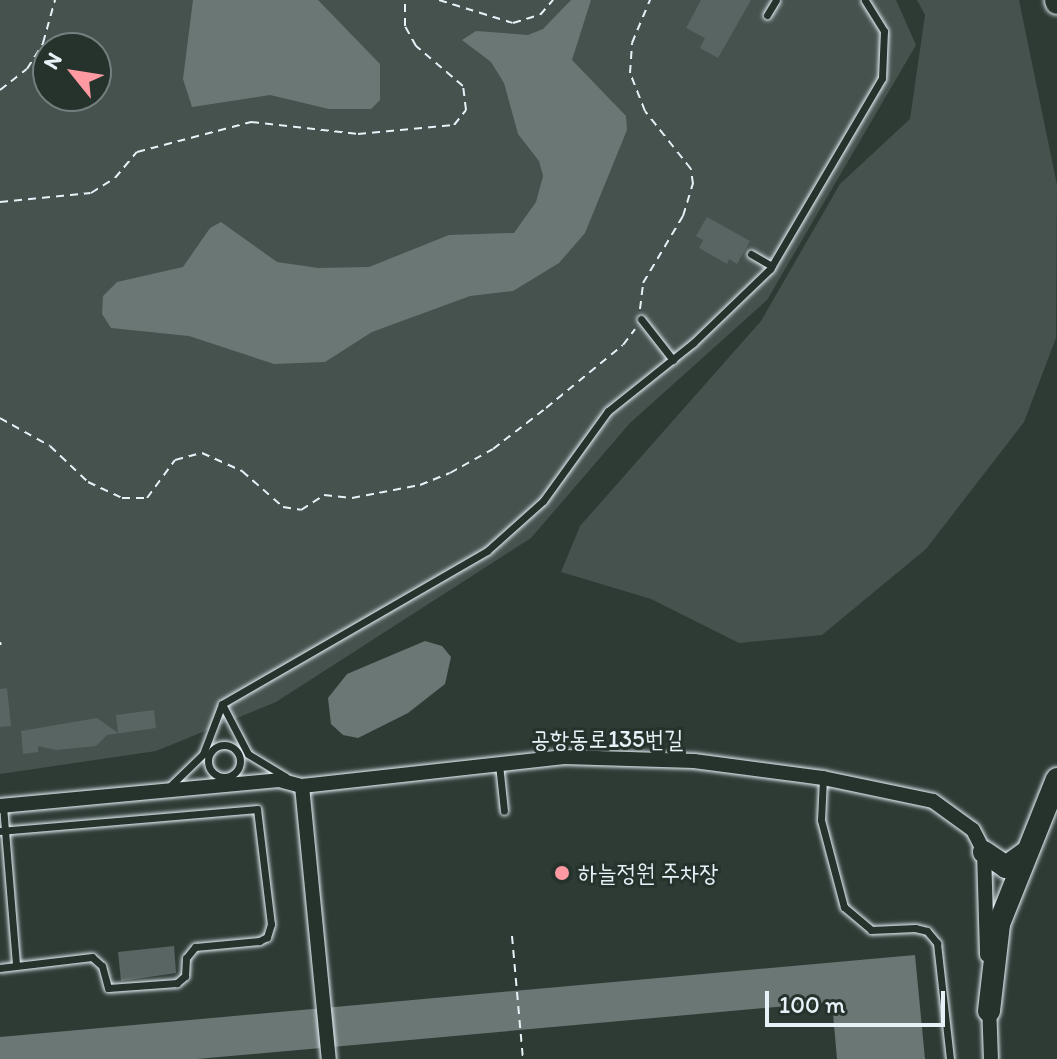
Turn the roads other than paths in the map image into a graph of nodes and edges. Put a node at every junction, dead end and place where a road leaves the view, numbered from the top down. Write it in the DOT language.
graph roads {
  1 [pos="776,0"];
  2 [pos="865,0"];
  3 [pos="767,15"];
  4 [pos="751,254"];
  5 [pos="772,266"];
  6 [pos="641,319"];
  7 [pos="673,360"];
  8 [pos="222,704"];
  9 [pos="241,750"];
  10 [pos="206,755"];
  11 [pos="499,764"];
  12 [pos="823,778"];
  13 [pos="1057,779"];
  14 [pos="227,781"];
  15 [pos="302,786"];
  16 [pos="164,791"];
  17 [pos="1,806"];
  18 [pos="504,811"];
  19 [pos="2,831"];
  20 [pos="1028,849"];
  21 [pos="984,852"];
  22 [pos="16,963"];
  23 [pos="0,968"];
  24 [pos="989,1011"];
  25 [pos="329,1059"];
  26 [pos="950,1059"];
  27 [pos="991,1059"];
  1 -- 3 [label="lane"];
  2 -- 5 [label="lane"];
  4 -- 5 [label="lane"];
  5 -- 7 [label="lane"];
  6 -- 7 [label="lane"];
  7 -- 8 [label="lane"];
  8 -- 9 [label="lane"];
  8 -- 10 [label="lane"];
  9 -- 10 [label="lane"];
  9 -- 14 [label="lane"];
  9 -- 15 [label="lane"];
  10 -- 14 [label="lane"];
  10 -- 16 [label="lane"];
  11 -- 12 [label="street, 공항동로135번길"];
  11 -- 15 [label="street, 공항동로135번길"];
  11 -- 18 [label="lane"];
  12 -- 21 [label="street, 공항동로135번길"];
  12 -- 26 [label="lane"];
  13 -- 20 [label="highway"];
  14 -- 15 [label="street, 공항동로135번길"];
  14 -- 16 [label="street, 공항동로135번길"];
  15 -- 25 [label="street"];
  16 -- 17 [label="street, 공항동로135번길"];
  17 -- 19 [label="lane"];
  19 -- 22 [label="lane"];
  19 -- 22 [label="lane"];
  20 -- 21 [label="highway"];
  20 -- 24 [label="highway"];
  21 -- 24 [label="street"];
  22 -- 23 [label="lane"];
  24 -- 27 [label="street"];
}
